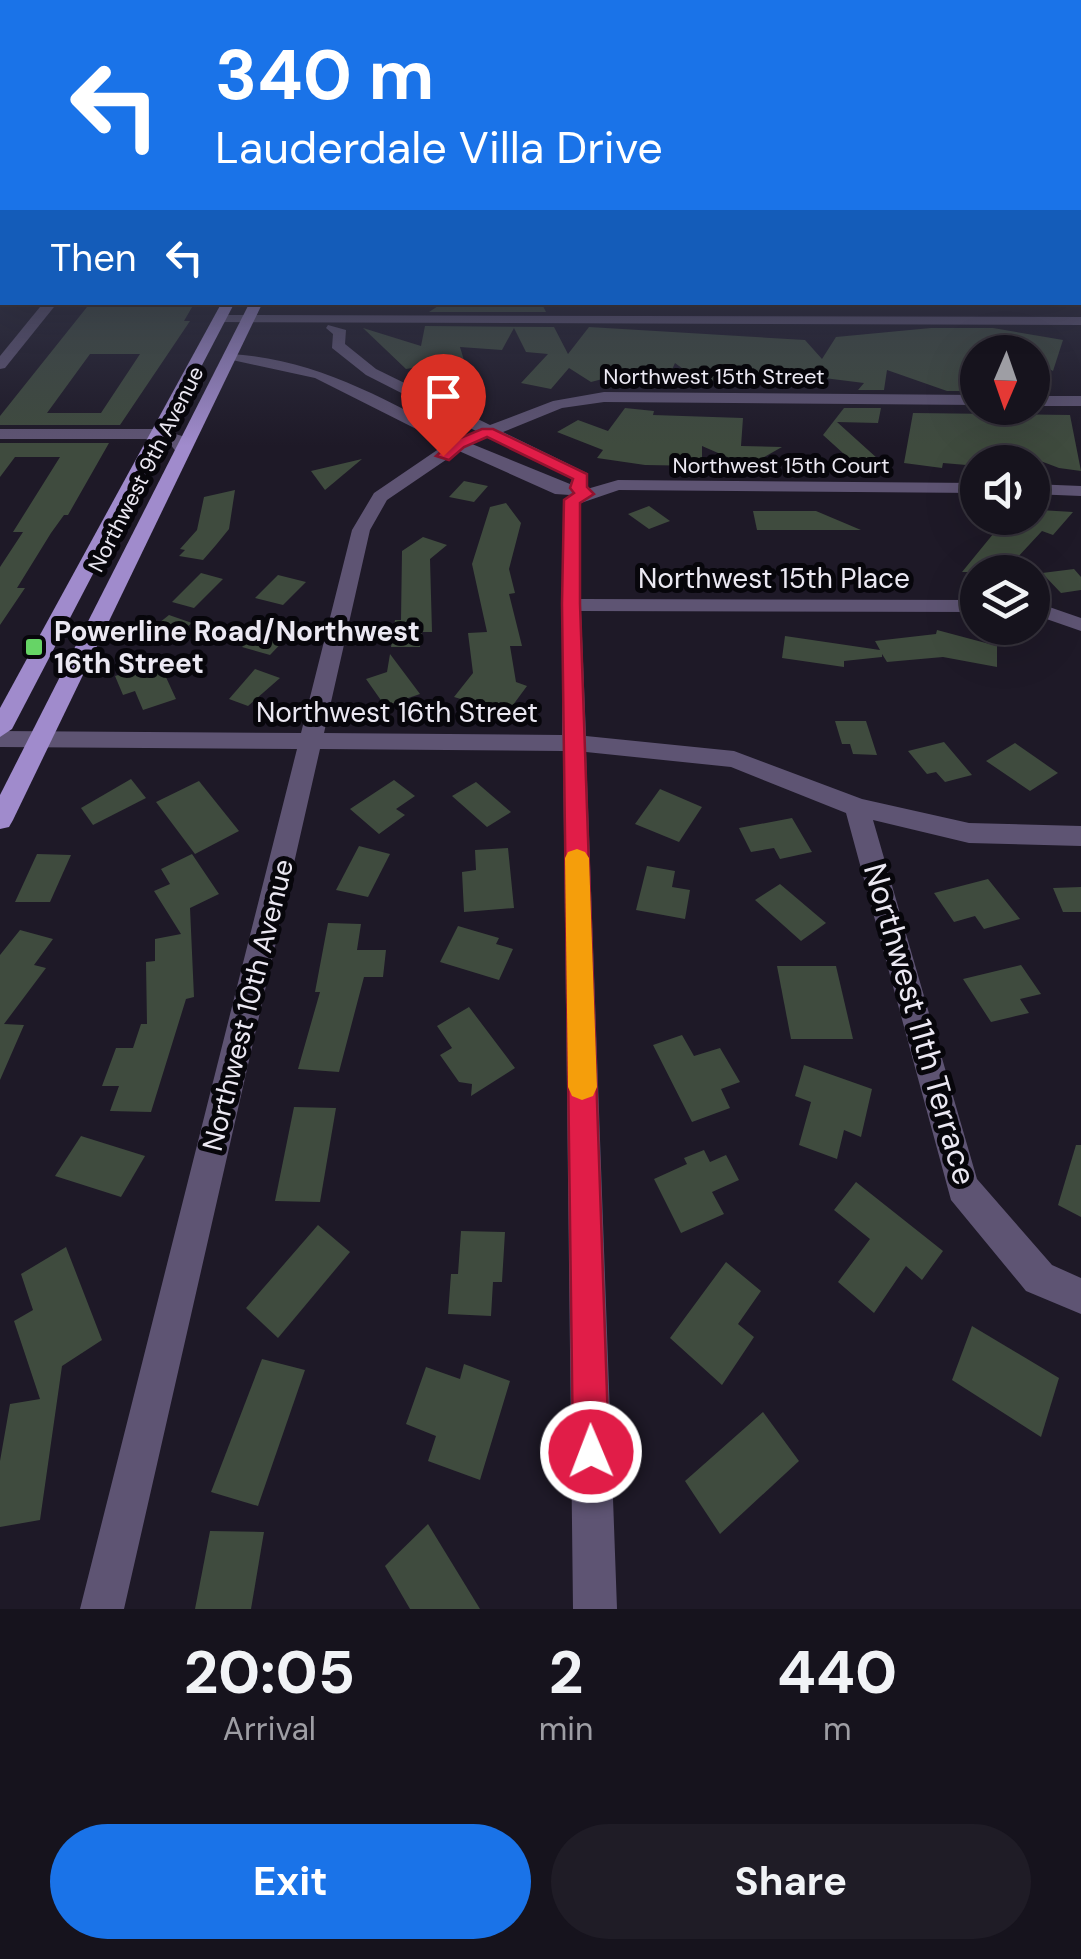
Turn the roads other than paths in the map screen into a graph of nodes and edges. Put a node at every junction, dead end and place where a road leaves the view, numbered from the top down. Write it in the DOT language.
graph roads {
  1 [pos="50,305"];
  2 [pos="228,305"];
  3 [pos="256,305"];
  4 [pos="220,319"];
  5 [pos="249,319"];
  6 [pos="1081,321"];
  7 [pos="336,324"];
  8 [pos="307,357"];
  9 [pos="230,358"];
  10 [pos="274,360"];
  11 [pos="0,365"];
  12 [pos="322,374"];
  13 [pos="960,400"];
  14 [pos="1050,400"];
  15 [pos="1081,401"];
  16 [pos="488,432"];
  17 [pos="0,434"];
  18 [pos="159,434"];
  19 [pos="458,444"];
  20 [pos="182,449"];
  21 [pos="960,488"];
  22 [pos="1050,489"];
  23 [pos="1081,490"];
  24 [pos="582,491"];
  25 [pos="571,604"];
  26 [pos="960,606"];
  27 [pos="1050,614"];
  28 [pos="1081,625"];
  29 [pos="0,728"];
  30 [pos="0,739"];
  31 [pos="40,740"];
  32 [pos="311,742"];
  33 [pos="574,743"];
  34 [pos="858,807"];
  35 [pos="0,820"];
  36 [pos="1081,836"];
  37 [pos="1081,1296"];
  38 [pos="102,1609"];
  39 [pos="595,1609"];
  1 -- 11 [label="street"];
  2 -- 4 [label="main road, Northwest 9th Avenue"];
  3 -- 5 [label="main road, Northwest 9th Avenue"];
  4 -- 5 [label="street"];
  4 -- 18 [label="main road, Northwest 9th Avenue"];
  5 -- 7 [label="street"];
  5 -- 9 [label="main road, Northwest 9th Avenue"];
  6 -- 7 [label="street"];
  7 -- 12 [label="street"];
  7 -- 16 [label="street"];
  8 -- 10 [label="street"];
  9 -- 10 [label="street"];
  9 -- 20 [label="main road, Northwest 9th Avenue"];
  10 -- 12 [label="street"];
  12 -- 19 [label="street"];
  13 -- 16 [label="street, Northwest 15th Street"];
  14 -- 15 [label="street"];
  16 -- 19 [label="street, Northwest 15th Street"];
  16 -- 24 [label="street"];
  17 -- 18 [label="street"];
  18 -- 20 [label="street"];
  18 -- 29 [label="main road, Northwest 9th Avenue"];
  19 -- 24 [label="street"];
  19 -- 32 [label="street, Northwest 10th Avenue"];
  20 -- 31 [label="main road, Northwest 9th Avenue"];
  21 -- 24 [label="street, Northwest 15th Court"];
  22 -- 23 [label="street"];
  24 -- 25 [label="street"];
  25 -- 26 [label="street, Northwest 15th Place"];
  25 -- 33 [label="street"];
  27 -- 28 [label="street"];
  30 -- 31 [label="street, Northwest 16th Street"];
  31 -- 32 [label="street, Northwest 16th Street"];
  31 -- 35 [label="main road, Northwest 9th Avenue"];
  32 -- 33 [label="street, Northwest 16th Street"];
  32 -- 38 [label="street, Northwest 10th Avenue"];
  33 -- 34 [label="street, Northwest 16th Street"];
  33 -- 39 [label="street"];
  34 -- 36 [label="street, Northwest 16th Street"];
  34 -- 37 [label="street, Northwest 11th Terrace"];
}
